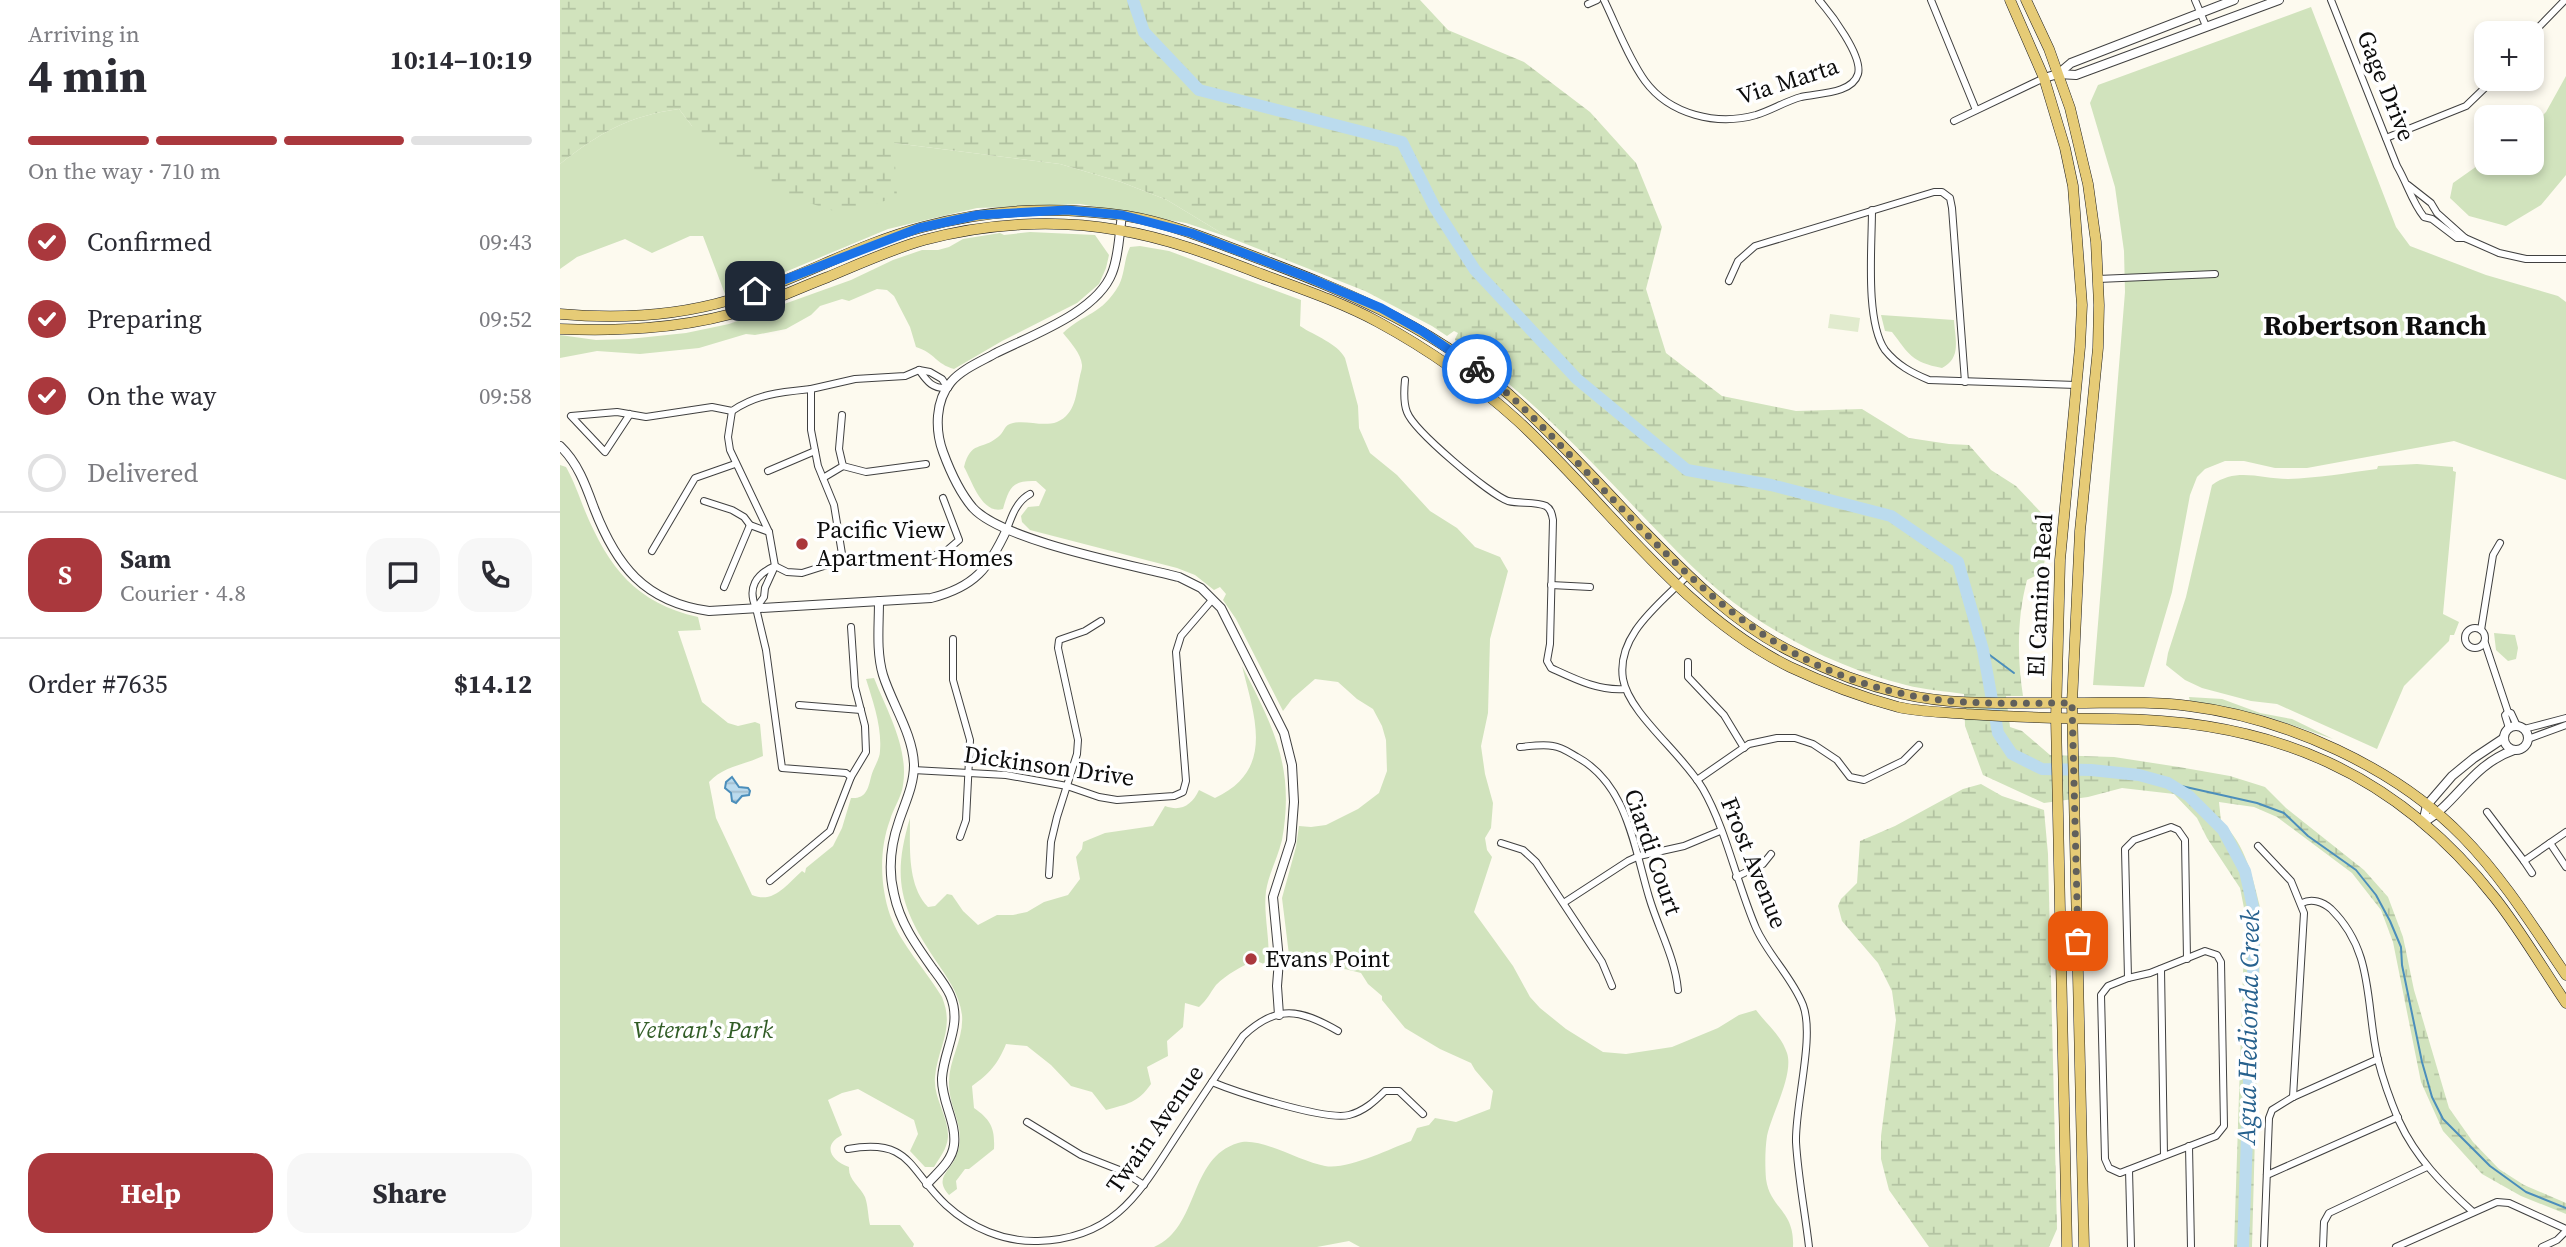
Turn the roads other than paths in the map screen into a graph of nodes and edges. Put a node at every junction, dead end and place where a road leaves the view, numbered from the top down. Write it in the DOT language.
graph roads {
  1 [pos="1597,0"];
  2 [pos="1604,0"];
  3 [pos="1819,0"];
  4 [pos="1931,0"];
  5 [pos="2010,0"];
  6 [pos="2026,0"];
  7 [pos="2195,0"];
  8 [pos="2234,0"];
  9 [pos="2279,0"];
  10 [pos="2331,0"];
  11 [pos="2565,0"];
  12 [pos="1588,4"];
  13 [pos="2200,13"];
  14 [pos="2544,22"];
  15 [pos="2206,26"];
  16 [pos="2058,74"];
  17 [pos="2044,79"];
  18 [pos="2482,91"];
  19 [pos="1976,110"];
  20 [pos="1954,121"];
  21 [pos="2386,138"];
  22 [pos="2408,185"];
  23 [pos="1872,210"];
  24 [pos="1122,215"];
  25 [pos="2434,216"];
  26 [pos="1120,230"];
  27 [pos="2566,259"];
  28 [pos="2215,274"];
  29 [pos="2098,279"];
  30 [pos="1729,281"];
  31 [pos="560,314"];
  32 [pos="560,329"];
  33 [pos="1405,380"];
  34 [pos="1965,382"];
  35 [pos="2076,384"];
  36 [pos="948,388"];
  37 [pos="811,389"];
  38 [pos="732,411"];
  39 [pos="630,414"];
  40 [pos="842,415"];
  41 [pos="560,446"];
  42 [pos="815,451"];
  43 [pos="735,464"];
  44 [pos="926,464"];
  45 [pos="843,466"];
  46 [pos="768,471"];
  47 [pos="823,478"];
  48 [pos="1030,494"];
  49 [pos="943,498"];
  50 [pos="704,501"];
  51 [pos="750,525"];
  52 [pos="1007,529"];
  53 [pos="769,532"];
  54 [pos="2500,543"];
  55 [pos="652,551"];
  56 [pos="843,560"];
  57 [pos="775,566"];
  58 [pos="1687,576"];
  59 [pos="1551,584"];
  60 [pos="1678,585"];
  61 [pos="724,587"];
  62 [pos="1590,587"];
  63 [pos="1212,600"];
  64 [pos="879,601"];
  65 [pos="757,608"];
  66 [pos="1101,621"];
  67 [pos="851,626"];
  68 [pos="2482,630"];
  69 [pos="953,639"];
  70 [pos="2485,643"];
  71 [pos="2476,649"];
  72 [pos="2490,659"];
  73 [pos="1688,662"];
  74 [pos="1625,689"];
  75 [pos="2056,703"];
  76 [pos="2072,703"];
  77 [pos="799,705"];
  78 [pos="861,710"];
  79 [pos="2056,718"];
  80 [pos="2566,718"];
  81 [pos="2073,719"];
  82 [pos="2566,725"];
  83 [pos="2517,728"];
  84 [pos="2504,738"];
  85 [pos="2528,739"];
  86 [pos="1919,745"];
  87 [pos="1520,747"];
  88 [pos="1744,748"];
  89 [pos="2514,750"];
  90 [pos="914,770"];
  91 [pos="969,773"];
  92 [pos="852,777"];
  93 [pos="1698,780"];
  94 [pos="1067,786"];
  95 [pos="2427,805"];
  96 [pos="2487,811"];
  97 [pos="2437,814"];
  98 [pos="2423,822"];
  99 [pos="1720,831"];
  100 [pos="2566,832"];
  101 [pos="960,836"];
  102 [pos="1501,843"];
  103 [pos="2550,843"];
  104 [pos="2258,846"];
  105 [pos="1770,854"];
  106 [pos="1639,856"];
  107 [pos="2524,861"];
  108 [pos="2566,867"];
  109 [pos="2532,873"];
  110 [pos="1049,875"];
  111 [pos="1736,877"];
  112 [pos="770,881"];
  113 [pos="1564,902"];
  114 [pos="2302,903"];
  115 [pos="2187,959"];
  116 [pos="2161,969"];
  117 [pos="2566,975"];
  118 [pos="2128,978"];
  119 [pos="1612,986"];
  120 [pos="1678,990"];
  121 [pos="2566,1003"];
  122 [pos="1279,1015"];
  123 [pos="1338,1031"];
  124 [pos="2378,1059"];
  125 [pos="1212,1082"];
  126 [pos="2293,1097"];
  127 [pos="1423,1114"];
  128 [pos="2398,1117"];
  129 [pos="1027,1122"];
  130 [pos="2189,1146"];
  131 [pos="848,1149"];
  132 [pos="2164,1155"];
  133 [pos="2427,1167"];
  134 [pos="2129,1171"];
  135 [pos="2267,1175"];
  136 [pos="928,1184"];
  137 [pos="1143,1185"];
  138 [pos="2473,1212"];
  139 [pos="2566,1230"];
  140 [pos="1810,1247"];
  141 [pos="2067,1247"];
  142 [pos="2084,1247"];
  143 [pos="2131,1247"];
  144 [pos="2191,1247"];
  145 [pos="2264,1247"];
  146 [pos="2323,1247"];
  147 [pos="2396,1247"];
  148 [pos="2542,1247"];
  1 -- 12 [label="street"];
  2 -- 3 [label="street, Via Marta"];
  4 -- 19 [label="street"];
  5 -- 17 [label="main road, El Camino Real"];
  6 -- 16 [label="main road, El Camino Real"];
  7 -- 13 [label="street"];
  8 -- 13 [label="street"];
  9 -- 15 [label="street"];
  10 -- 21 [label="street, Gage Drive"];
  11 -- 14 [label="street"];
  13 -- 15 [label="street"];
  13 -- 16 [label="street"];
  15 -- 16 [label="street"];
  16 -- 17 [label="street"];
  16 -- 29 [label="main road, El Camino Real"];
  17 -- 19 [label="street"];
  17 -- 35 [label="main road, El Camino Real"];
  18 -- 21 [label="street"];
  19 -- 20 [label="street"];
  21 -- 22 [label="street, Gage Drive"];
  22 -- 25 [label="street, Gage Drive"];
  22 -- 25 [label="street, Gage Drive"];
  23 -- 30 [label="street"];
  23 -- 34 [label="street"];
  23 -- 34 [label="street"];
  24 -- 26 [label="street"];
  24 -- 31 [label="main road"];
  24 -- 58 [label="main road"];
  25 -- 27 [label="street, Gage Drive"];
  26 -- 32 [label="main road"];
  26 -- 36 [label="street"];
  26 -- 60 [label="main road"];
  28 -- 29 [label="street"];
  29 -- 76 [label="main road, El Camino Real"];
  33 -- 59 [label="street"];
  34 -- 35 [label="street"];
  35 -- 75 [label="main road, El Camino Real"];
  36 -- 37 [label="street"];
  36 -- 52 [label="street"];
  37 -- 38 [label="street"];
  37 -- 42 [label="street"];
  38 -- 39 [label="street"];
  38 -- 43 [label="street"];
  39 -- 39 [label="street"];
  40 -- 45 [label="street"];
  41 -- 65 [label="street"];
  42 -- 46 [label="street"];
  42 -- 47 [label="street"];
  43 -- 53 [label="street"];
  43 -- 55 [label="street"];
  44 -- 45 [label="street"];
  45 -- 47 [label="street"];
  47 -- 56 [label="street"];
  48 -- 52 [label="street"];
  49 -- 56 [label="street"];
  50 -- 51 [label="street"];
  51 -- 53 [label="street"];
  51 -- 61 [label="street"];
  52 -- 63 [label="street"];
  52 -- 64 [label="street"];
  53 -- 57 [label="street"];
  54 -- 68 [label="street"];
  56 -- 57 [label="street"];
  57 -- 65 [label="street"];
  57 -- 65 [label="street"];
  58 -- 60 [label="street"];
  58 -- 75 [label="main road"];
  59 -- 62 [label="street"];
  59 -- 74 [label="street"];
  60 -- 74 [label="street"];
  60 -- 79 [label="main road"];
  63 -- 94 [label="street, Dickinson Drive"];
  63 -- 122 [label="street"];
  64 -- 65 [label="street"];
  64 -- 90 [label="street"];
  65 -- 92 [label="street"];
  66 -- 94 [label="street"];
  67 -- 78 [label="street"];
  68 -- 70 [label="street"];
  68 -- 71 [label="street"];
  69 -- 91 [label="street"];
  70 -- 71 [label="street"];
  70 -- 72 [label="street"];
  71 -- 72 [label="street"];
  72 -- 83 [label="street"];
  73 -- 88 [label="street"];
  74 -- 93 [label="street, Frost Avenue"];
  75 -- 76 [label="main road"];
  75 -- 79 [label="main road, El Camino Real"];
  76 -- 81 [label="main road, El Camino Real"];
  76 -- 95 [label="main road"];
  77 -- 78 [label="street"];
  78 -- 92 [label="street"];
  79 -- 81 [label="main road"];
  79 -- 141 [label="main road, El Camino Real"];
  80 -- 83 [label="street"];
  81 -- 98 [label="main road"];
  81 -- 142 [label="main road, El Camino Real"];
  82 -- 85 [label="street"];
  83 -- 84 [label="street"];
  83 -- 85 [label="street"];
  84 -- 89 [label="street"];
  84 -- 95 [label="street"];
  85 -- 89 [label="street"];
  86 -- 88 [label="street"];
  87 -- 106 [label="street, Ciardi Court"];
  88 -- 93 [label="street"];
  89 -- 97 [label="street"];
  90 -- 91 [label="street, Dickinson Drive"];
  90 -- 136 [label="street"];
  91 -- 94 [label="street, Dickinson Drive"];
  91 -- 101 [label="street"];
  92 -- 112 [label="street"];
  93 -- 99 [label="street, Frost Avenue"];
  94 -- 110 [label="street"];
  95 -- 97 [label="main road"];
  95 -- 98 [label="street"];
  96 -- 107 [label="street"];
  97 -- 98 [label="street"];
  97 -- 117 [label="main road"];
  98 -- 121 [label="main road"];
  99 -- 106 [label="street"];
  99 -- 111 [label="street, Frost Avenue"];
  100 -- 103 [label="street"];
  102 -- 113 [label="street"];
  103 -- 107 [label="street"];
  103 -- 108 [label="street"];
  104 -- 114 [label="street"];
  105 -- 111 [label="street"];
  106 -- 113 [label="street"];
  106 -- 120 [label="street, Ciardi Court"];
  107 -- 109 [label="street"];
  111 -- 140 [label="street, Frost Avenue"];
  113 -- 119 [label="street"];
  114 -- 124 [label="street"];
  114 -- 126 [label="street"];
  115 -- 116 [label="street"];
  115 -- 118 [label="street"];
  115 -- 130 [label="street"];
  116 -- 118 [label="street"];
  116 -- 132 [label="street"];
  118 -- 134 [label="street"];
  122 -- 123 [label="street"];
  122 -- 125 [label="street, Twain Avenue"];
  124 -- 126 [label="street"];
  124 -- 128 [label="street"];
  125 -- 127 [label="street"];
  125 -- 137 [label="street, Twain Avenue"];
  126 -- 135 [label="street"];
  128 -- 133 [label="street"];
  128 -- 135 [label="street"];
  129 -- 137 [label="street"];
  130 -- 132 [label="street"];
  130 -- 144 [label="street"];
  131 -- 136 [label="street, Twain Avenue"];
  132 -- 134 [label="street"];
  133 -- 138 [label="street"];
  133 -- 146 [label="street"];
  134 -- 143 [label="street"];
  135 -- 145 [label="street"];
  136 -- 137 [label="street, Twain Avenue"];
  138 -- 139 [label="street"];
  138 -- 147 [label="street"];
  139 -- 148 [label="street"];
}
